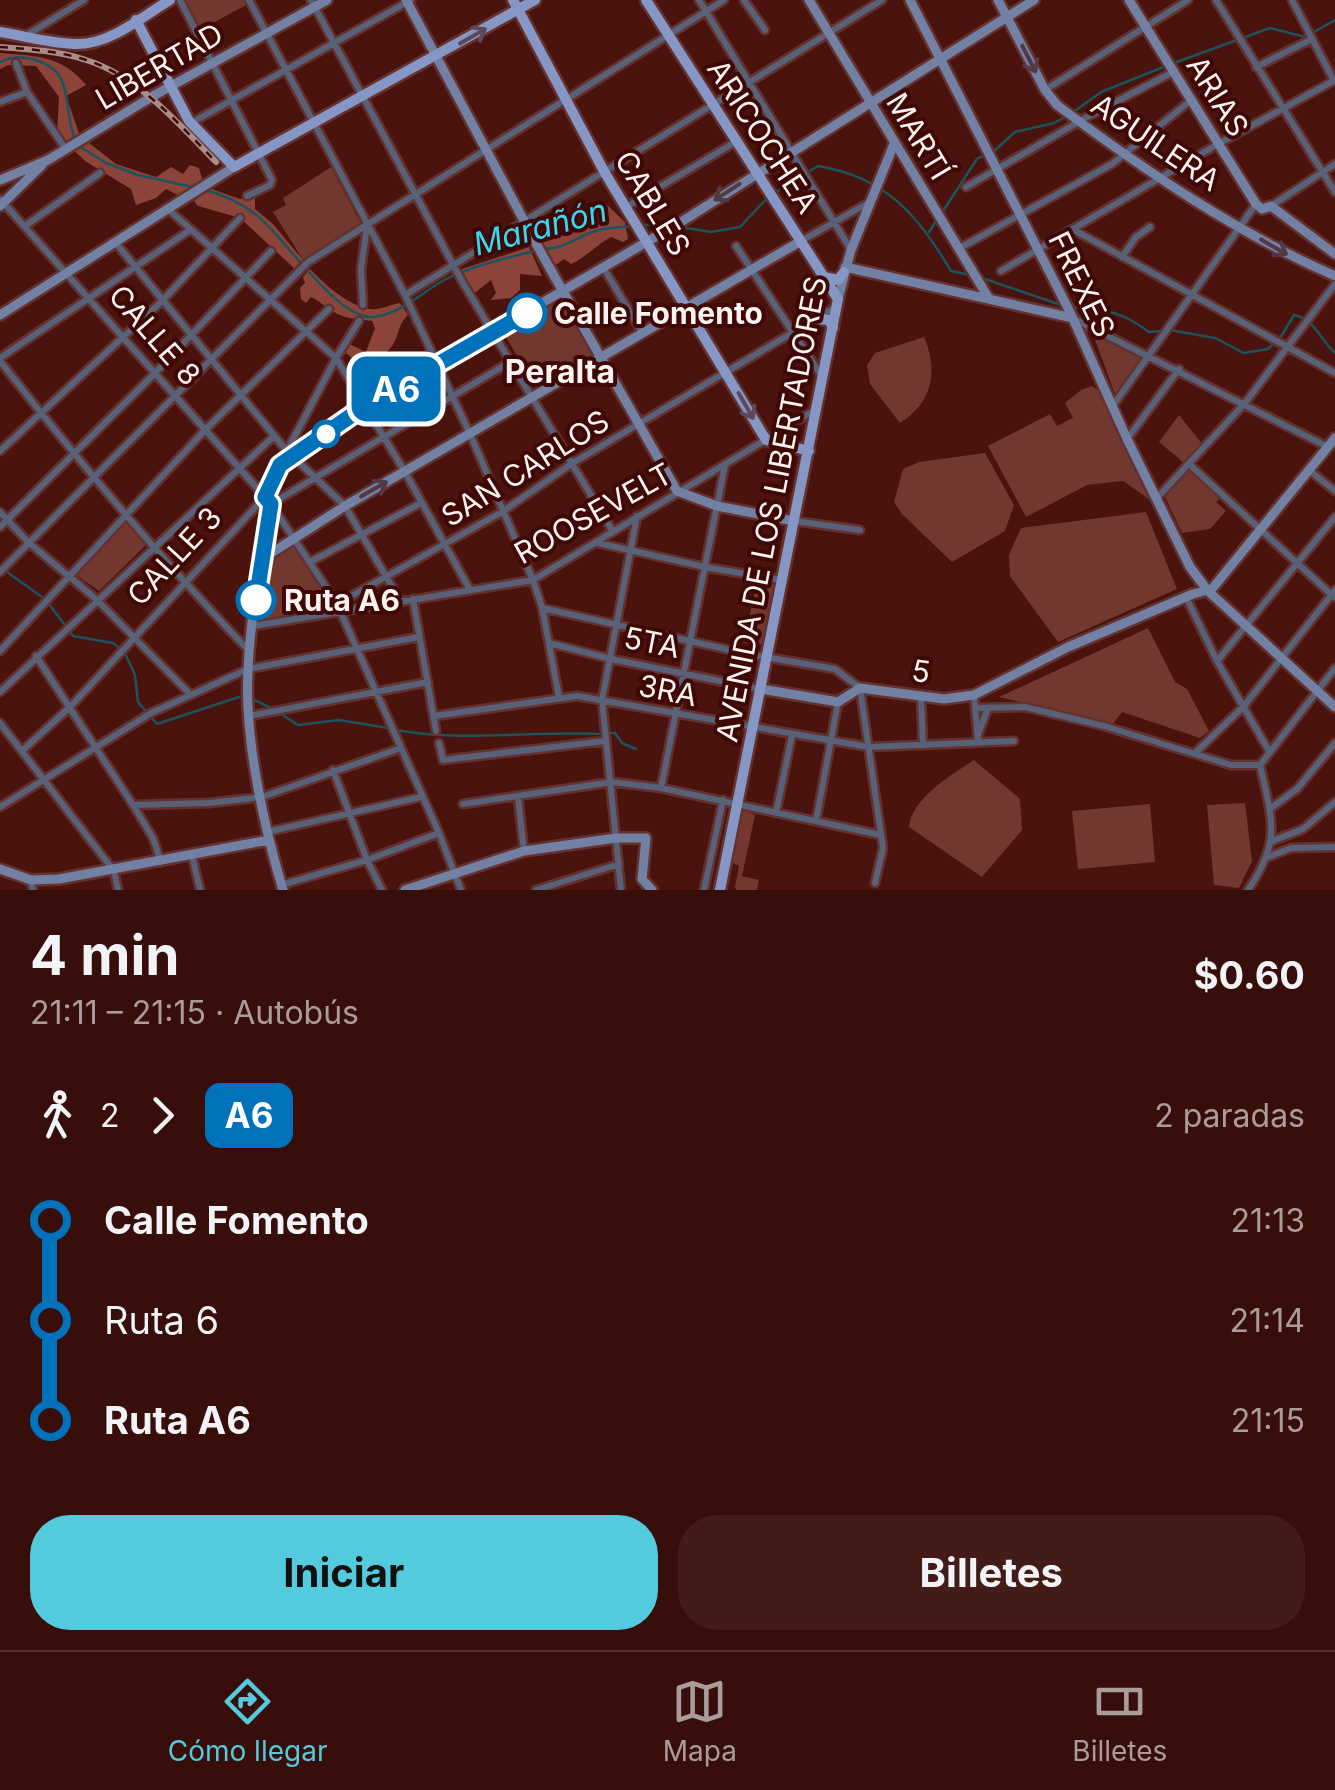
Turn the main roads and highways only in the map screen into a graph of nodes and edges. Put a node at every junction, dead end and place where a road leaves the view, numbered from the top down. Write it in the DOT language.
graph roads {
  1 [pos="170,0"];
  2 [pos="535,0"];
  3 [pos="646,0"];
  4 [pos="516,5"];
  5 [pos="136,20"];
  6 [pos="0,32"];
  7 [pos="845,270"];
  8 [pos="824,277"];
  9 [pos="838,302"];
  10 [pos="818,318"];
  11 [pos="833,328"];
  12 [pos="810,451"];
  13 [pos="720,890"];
  1 -- 5 [label="main road"];
  2 -- 4 [label="main road"];
  3 -- 8 [label="main road, ARICOCHEA"];
  5 -- 4 [label="main road, one-way"];
  4 -- 12 [label="main road, CABLES, one-way"];
  5 -- 6 [label="main road"];
  7 -- 8 [label="main road"];
  8 -- 9 [label="main road, ARICOCHEA"];
  9 -- 11 [label="main road, AVENIDA DE LOS LIBERTADORES"];
  10 -- 11 [label="main road"];
  11 -- 12 [label="main road, AVENIDA DE LOS LIBERTADORES"];
  12 -- 13 [label="main road, AVENIDA DE LOS LIBERTADORES"];
}
